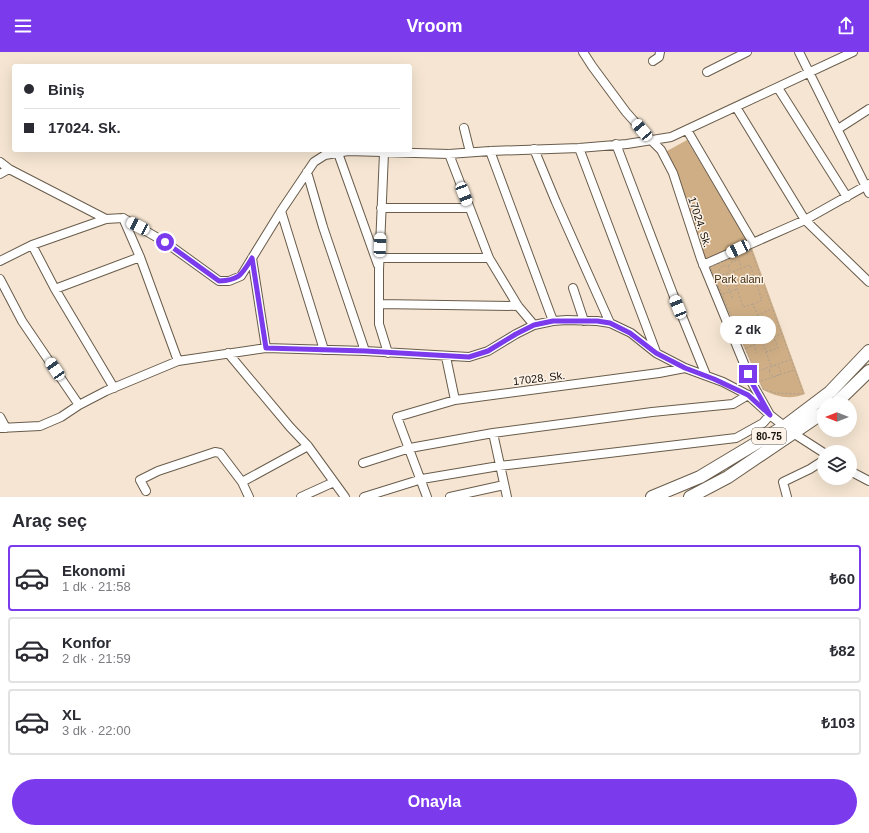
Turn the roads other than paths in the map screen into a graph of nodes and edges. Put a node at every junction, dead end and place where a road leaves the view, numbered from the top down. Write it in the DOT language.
graph roads {
  1 [pos="583,52"];
  2 [pos="660,52"];
  3 [pos="747,52"];
  4 [pos="799,52"];
  5 [pos="853,52"];
  6 [pos="653,61"];
  7 [pos="707,72"];
  8 [pos="810,73"];
  9 [pos="778,88"];
  10 [pos="736,107"];
  11 [pos="869,109"];
  12 [pos="464,128"];
  13 [pos="838,129"];
  14 [pos="687,130"];
  15 [pos="650,139"];
  16 [pos="616,144"];
  17 [pos="580,148"];
  18 [pos="534,149"];
  19 [pos="490,151"];
  20 [pos="343,152"];
  21 [pos="384,152"];
  22 [pos="470,152"];
  23 [pos="338,153"];
  24 [pos="449,154"];
  25 [pos="0,162"];
  26 [pos="9,168"];
  27 [pos="307,172"];
  28 [pos="0,174"];
  29 [pos="868,188"];
  30 [pos="847,197"];
  31 [pos="382,208"];
  32 [pos="469,208"];
  33 [pos="281,211"];
  34 [pos="123,218"];
  35 [pos="106,219"];
  36 [pos="805,220"];
  37 [pos="749,244"];
  38 [pos="32,246"];
  39 [pos="140,257"];
  40 [pos="252,258"];
  41 [pos="380,258"];
  42 [pos="489,258"];
  43 [pos="0,261"];
  44 [pos="707,266"];
  45 [pos="379,270"];
  46 [pos="0,279"];
  47 [pos="869,282"];
  48 [pos="572,288"];
  49 [pos="55,289"];
  50 [pos="379,304"];
  51 [pos="518,306"];
  52 [pos="553,321"];
  53 [pos="584,321"];
  54 [pos="610,323"];
  55 [pos="534,325"];
  56 [pos="266,348"];
  57 [pos="324,350"];
  58 [pos="365,351"];
  59 [pos="869,351"];
  60 [pos="388,352"];
  61 [pos="228,353"];
  62 [pos="656,353"];
  63 [pos="446,357"];
  64 [pos="178,361"];
  65 [pos="685,368"];
  66 [pos="869,371"];
  67 [pos="706,375"];
  68 [pos="114,388"];
  69 [pos="748,395"];
  70 [pos="842,397"];
  71 [pos="456,400"];
  72 [pos="79,405"];
  73 [pos="770,415"];
  74 [pos="817,416"];
  75 [pos="0,417"];
  76 [pos="3,428"];
  77 [pos="789,430"];
  78 [pos="493,433"];
  79 [pos="308,446"];
  80 [pos="410,448"];
  81 [pos="817,448"];
  82 [pos="363,463"];
  83 [pos="817,464"];
  84 [pos="499,466"];
  85 [pos="857,475"];
  86 [pos="422,479"];
  87 [pos="869,481"];
  88 [pos="242,482"];
  89 [pos="334,482"];
  90 [pos="504,486"];
  91 [pos="146,491"];
  92 [pos="246,496"];
  93 [pos="302,497"];
  94 [pos="345,497"];
  95 [pos="364,497"];
  96 [pos="427,497"];
  97 [pos="450,497"];
  98 [pos="507,497"];
  99 [pos="652,497"];
  100 [pos="690,497"];
  101 [pos="788,497"];
  1 -- 15 [label="street, 17024. Sk."];
  2 -- 6 [label="street"];
  3 -- 7 [label="street"];
  4 -- 8 [label="street"];
  5 -- 8 [label="street"];
  8 -- 9 [label="street"];
  8 -- 13 [label="street"];
  9 -- 10 [label="street"];
  9 -- 30 [label="street"];
  10 -- 14 [label="street"];
  10 -- 36 [label="street"];
  11 -- 13 [label="street"];
  12 -- 22 [label="street"];
  13 -- 29 [label="street"];
  14 -- 15 [label="street"];
  14 -- 37 [label="street"];
  15 -- 16 [label="street"];
  15 -- 44 [label="street, 17024. Sk."];
  16 -- 17 [label="street"];
  16 -- 67 [label="street"];
  17 -- 18 [label="street"];
  17 -- 62 [label="street"];
  18 -- 19 [label="street"];
  18 -- 54 [label="street"];
  19 -- 22 [label="street"];
  19 -- 52 [label="street"];
  20 -- 23 [label="street"];
  21 -- 24 [label="street"];
  21 -- 31 [label="street"];
  22 -- 24 [label="street"];
  23 -- 27 [label="street"];
  23 -- 45 [label="street"];
  24 -- 32 [label="street"];
  25 -- 26 [label="street"];
  26 -- 28 [label="street"];
  26 -- 35 [label="street"];
  27 -- 33 [label="street"];
  27 -- 58 [label="street"];
  29 -- 30 [label="street"];
  30 -- 36 [label="street"];
  31 -- 32 [label="street"];
  31 -- 41 [label="street"];
  32 -- 42 [label="street"];
  33 -- 40 [label="street"];
  33 -- 57 [label="street"];
  34 -- 35 [label="street"];
  34 -- 39 [label="street"];
  34 -- 40 [label="street"];
  35 -- 38 [label="street"];
  36 -- 37 [label="street"];
  36 -- 47 [label="street"];
  37 -- 44 [label="street"];
  38 -- 43 [label="street"];
  38 -- 49 [label="street"];
  39 -- 49 [label="street"];
  39 -- 64 [label="street"];
  40 -- 56 [label="street"];
  41 -- 42 [label="street"];
  41 -- 45 [label="street"];
  42 -- 51 [label="street"];
  44 -- 73 [label="street, 17024. Sk."];
  45 -- 50 [label="street"];
  46 -- 72 [label="street"];
  48 -- 53 [label="street"];
  49 -- 68 [label="street"];
  50 -- 51 [label="street"];
  50 -- 60 [label="street"];
  51 -- 55 [label="street"];
  52 -- 53 [label="street"];
  52 -- 55 [label="street"];
  53 -- 54 [label="street"];
  54 -- 62 [label="street"];
  55 -- 63 [label="street"];
  56 -- 57 [label="street"];
  56 -- 61 [label="street"];
  57 -- 58 [label="street"];
  58 -- 60 [label="street"];
  59 -- 77 [label="highway, 80-75"];
  60 -- 63 [label="street"];
  61 -- 64 [label="street"];
  61 -- 79 [label="street"];
  62 -- 65 [label="street"];
  63 -- 71 [label="street"];
  64 -- 68 [label="street"];
  65 -- 67 [label="street"];
  65 -- 71 [label="street, 17028. Sk."];
  66 -- 70 [label="highway"];
  67 -- 69 [label="street"];
  68 -- 72 [label="street"];
  69 -- 73 [label="street"];
  69 -- 78 [label="street"];
  71 -- 80 [label="street, 17028. Sk."];
  72 -- 76 [label="street"];
  73 -- 77 [label="street"];
  73 -- 84 [label="street"];
  74 -- 77 [label="highway, 80-75"];
  75 -- 76 [label="street"];
  77 -- 81 [label="street"];
  77 -- 99 [label="highway, 80-75"];
  77 -- 100 [label="highway, 80-75"];
  78 -- 80 [label="street"];
  78 -- 84 [label="street"];
  79 -- 88 [label="street"];
  79 -- 89 [label="street"];
  80 -- 82 [label="street"];
  80 -- 86 [label="street"];
  83 -- 101 [label="street"];
  84 -- 86 [label="street"];
  84 -- 90 [label="street"];
  85 -- 87 [label="street"];
  86 -- 95 [label="street"];
  86 -- 96 [label="street"];
  88 -- 91 [label="street"];
  88 -- 92 [label="street"];
  89 -- 93 [label="street"];
  89 -- 94 [label="street"];
  90 -- 97 [label="street"];
  90 -- 98 [label="street"];
}
